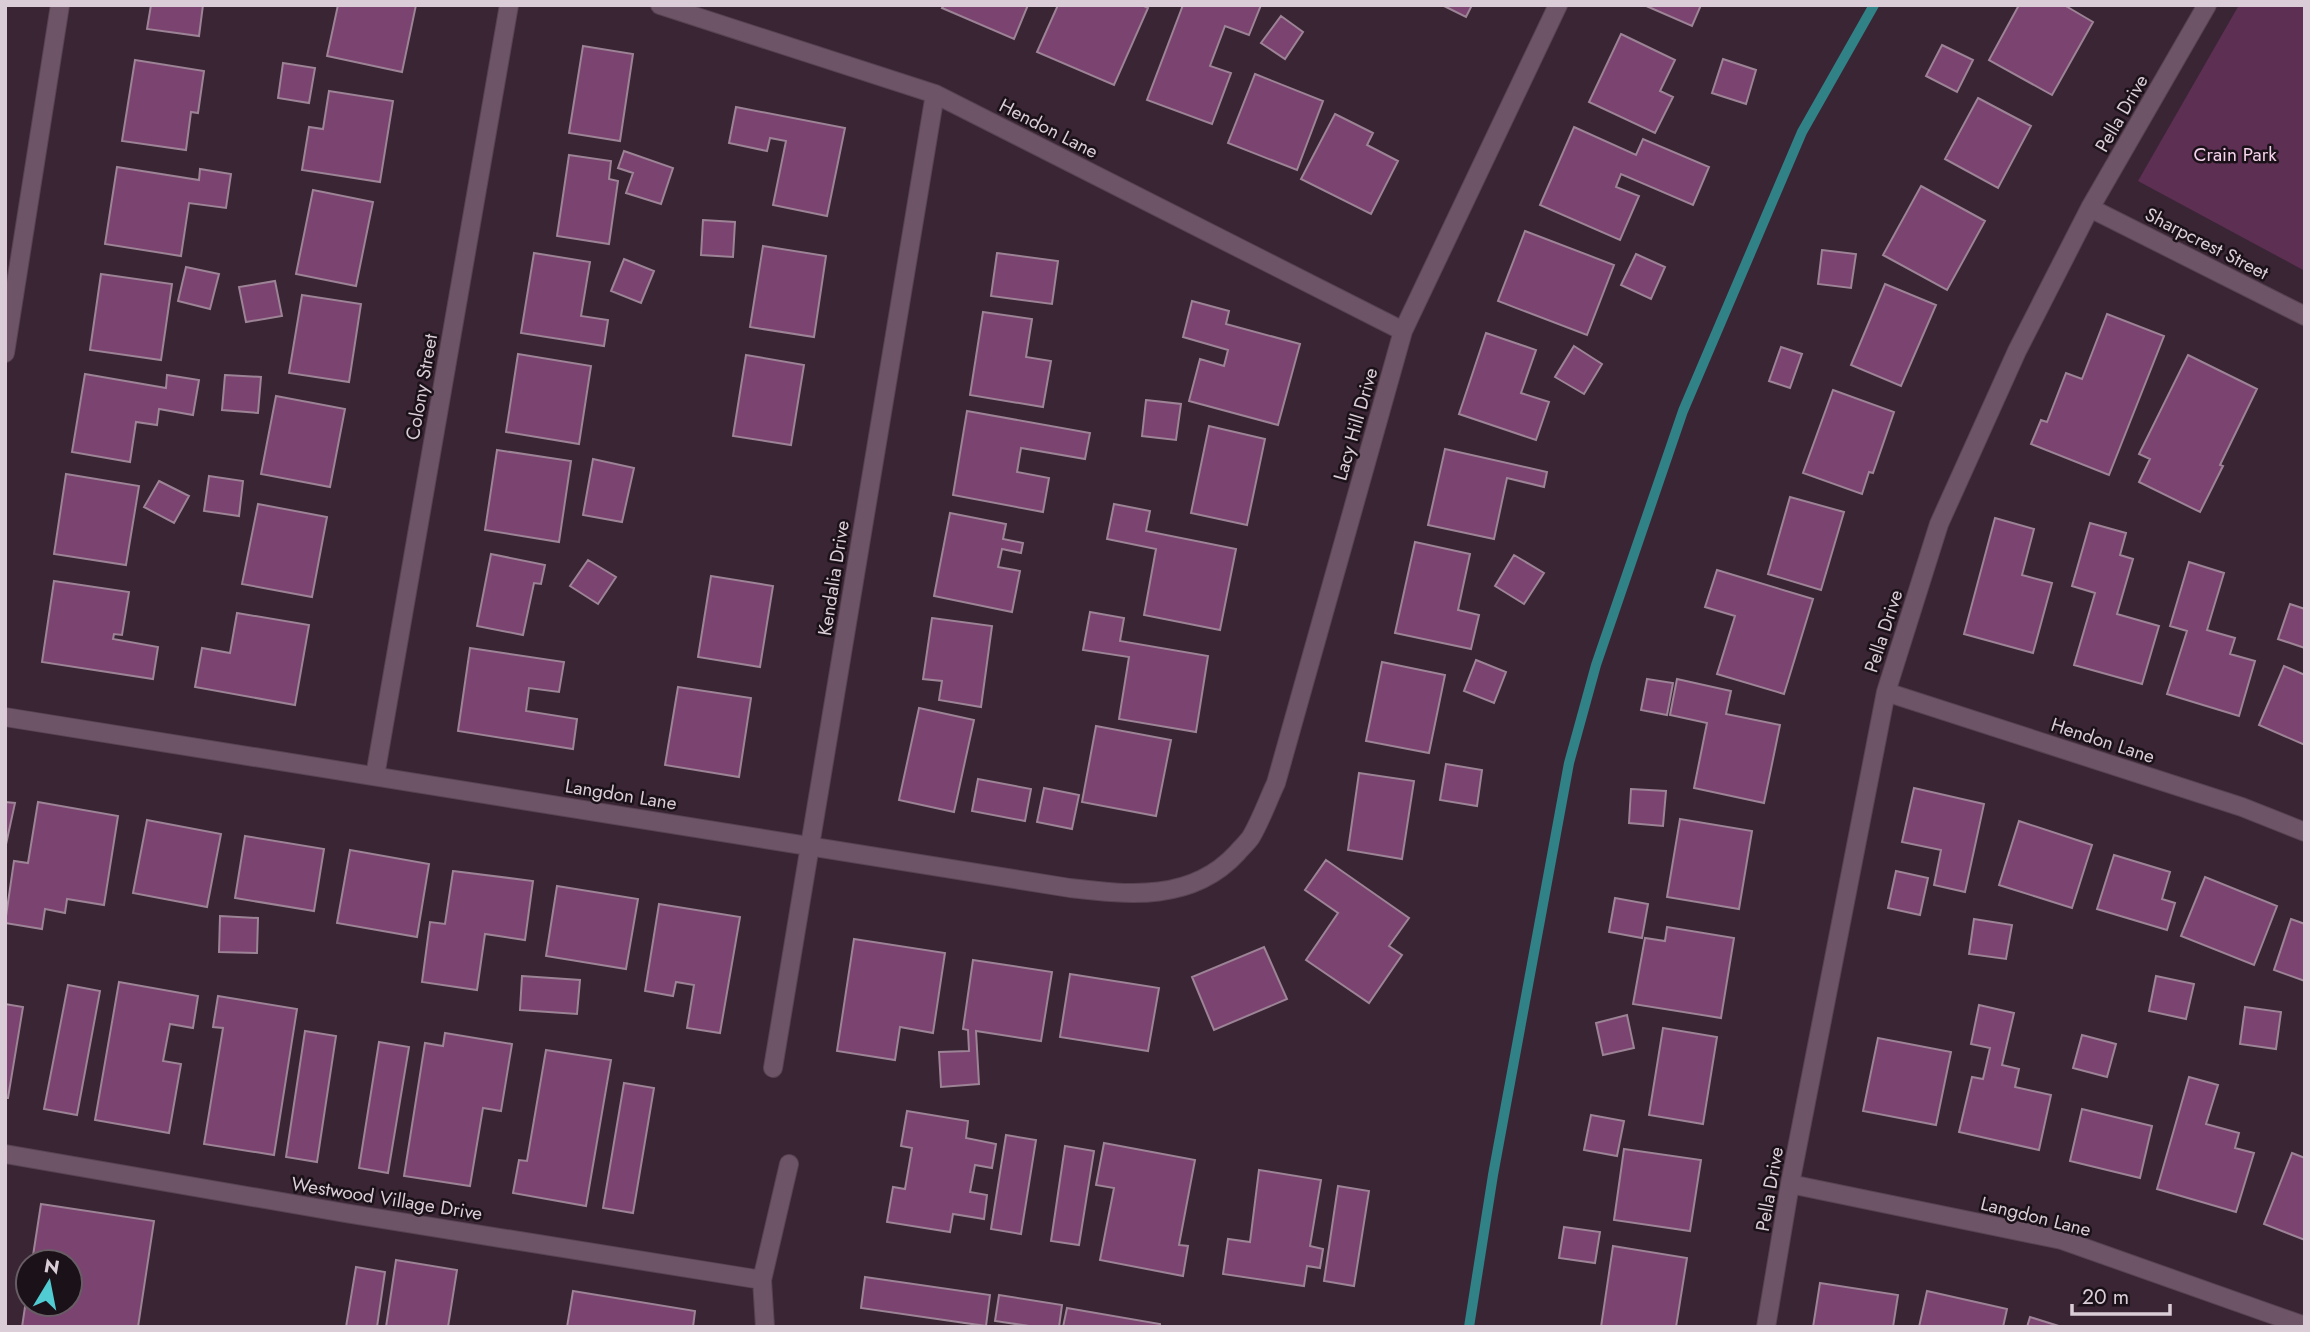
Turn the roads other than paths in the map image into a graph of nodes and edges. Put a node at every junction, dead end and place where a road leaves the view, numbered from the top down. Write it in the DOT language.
graph roads {
  1 [pos="60,5"];
  2 [pos="509,5"];
  3 [pos="660,5"];
  4 [pos="1558,5"];
  5 [pos="2207,5"];
  6 [pos="935,94"];
  7 [pos="2090,208"];
  8 [pos="2305,316"];
  9 [pos="1403,331"];
  10 [pos="5,353"];
  11 [pos="1886,692"];
  12 [pos="5,717"];
  13 [pos="374,776"];
  14 [pos="2305,832"];
  15 [pos="810,846"];
  16 [pos="1226,865"];
  17 [pos="772,1068"];
  18 [pos="5,1154"];
  19 [pos="789,1164"];
  20 [pos="1790,1184"];
  21 [pos="762,1280"];
  22 [pos="2305,1326"];
  23 [pos="765,1327"];
  24 [pos="1766,1327"];
  1 -- 10 [label="street"];
  2 -- 13 [label="street, Colony Street"];
  3 -- 6 [label="street, Hendon Lane"];
  4 -- 9 [label="street, Lacy Hill Drive"];
  5 -- 7 [label="street, Pella Drive"];
  6 -- 9 [label="street, Hendon Lane"];
  6 -- 15 [label="street, Kendalia Drive"];
  7 -- 8 [label="street, Sharpcrest Street"];
  7 -- 11 [label="street, Pella Drive"];
  9 -- 16 [label="street, Lacy Hill Drive"];
  11 -- 14 [label="street, Hendon Lane"];
  11 -- 20 [label="street, Pella Drive"];
  12 -- 13 [label="street, Langdon Lane"];
  13 -- 15 [label="street, Langdon Lane"];
  15 -- 16 [label="street, Langdon Lane"];
  15 -- 17 [label="street, Kendalia Drive"];
  18 -- 21 [label="street, Westwood Village Drive"];
  19 -- 21 [label="street"];
  20 -- 22 [label="street, Langdon Lane"];
  20 -- 24 [label="street, Pella Drive"];
  21 -- 23 [label="street"];
}
